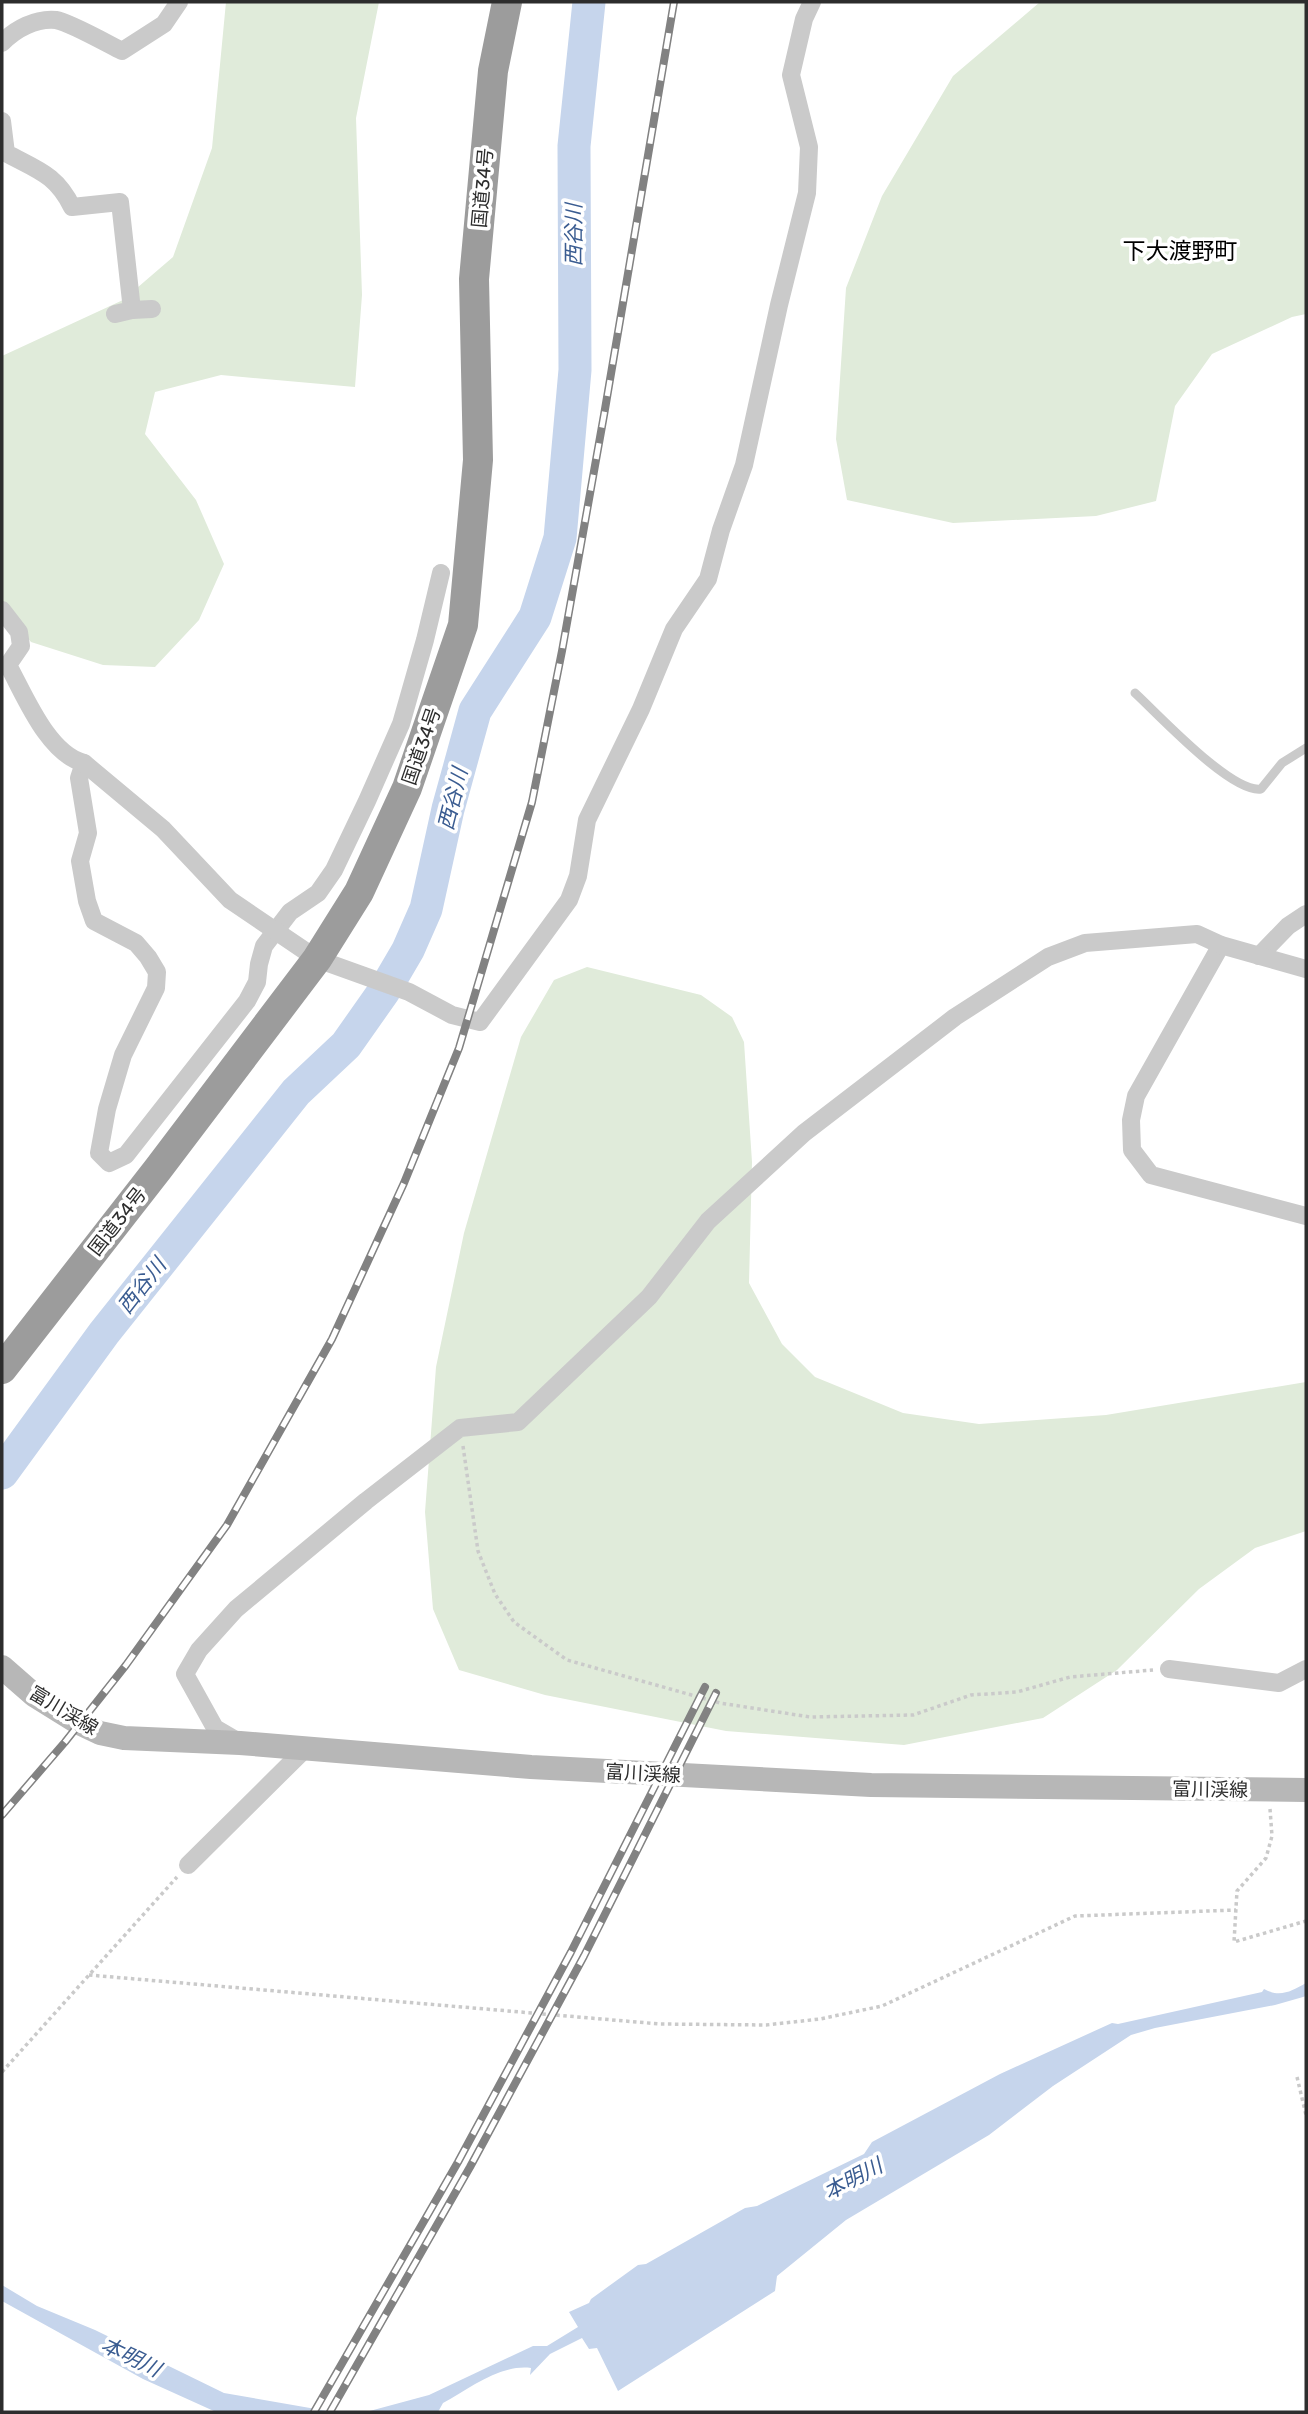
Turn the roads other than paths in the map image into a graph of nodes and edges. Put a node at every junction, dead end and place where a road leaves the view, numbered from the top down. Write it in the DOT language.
graph roads {
  1 [pos="179,2"];
  2 [pos="507,2"];
  3 [pos="812,2"];
  4 [pos="2,43"];
  5 [pos="2,121"];
  6 [pos="4,156"];
  7 [pos="152,309"];
  8 [pos="441,573"];
  9 [pos="2,610"];
  10 [pos="1135,693"];
  11 [pos="1306,748"];
  12 [pos="84,763"];
  13 [pos="1306,914"];
  14 [pos="274,931"];
  15 [pos="1221,946"];
  16 [pos="1259,956"];
  17 [pos="317,959"];
  18 [pos="1306,968"];
  19 [pos="1306,1216"];
  20 [pos="2,1369"];
  21 [pos="2,1667"];
  22 [pos="1169,1669"];
  23 [pos="1306,1669"];
  24 [pos="240,1743"];
  25 [pos="306,1748"];
  26 [pos="1306,1790"];
  27 [pos="188,1865"];
  1 -- 4 [label="street"];
  2 -- 17 [label="highway, 国道34号"];
  3 -- 17 [label="street"];
  5 -- 6 [label="street"];
  6 -- 7 [label="street"];
  8 -- 14 [label="street"];
  9 -- 12 [label="street"];
  10 -- 11 [label="lane"];
  12 -- 14 [label="street"];
  12 -- 14 [label="street"];
  13 -- 16 [label="street"];
  14 -- 17 [label="street"];
  15 -- 16 [label="street"];
  15 -- 19 [label="street"];
  15 -- 24 [label="street"];
  16 -- 18 [label="street"];
  17 -- 20 [label="highway, 国道34号"];
  21 -- 24 [label="main road, 富川渓線"];
  22 -- 23 [label="street"];
  24 -- 25 [label="main road, 富川渓線"];
  25 -- 26 [label="main road, 富川渓線"];
  25 -- 27 [label="street"];
}
